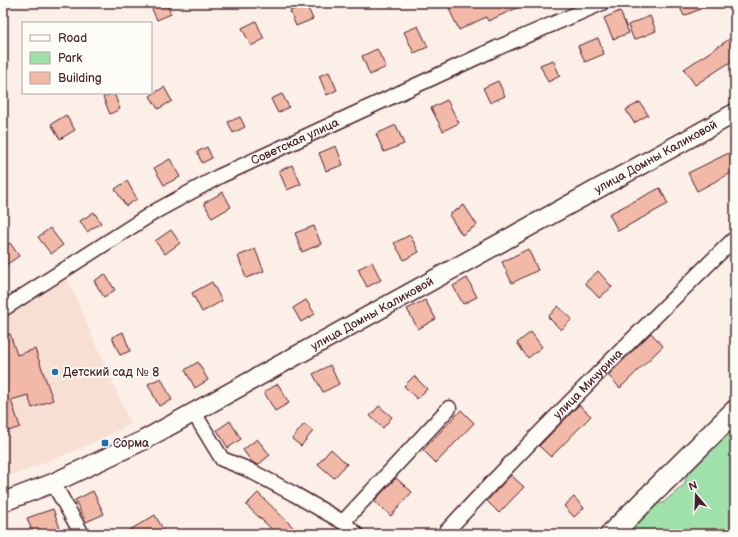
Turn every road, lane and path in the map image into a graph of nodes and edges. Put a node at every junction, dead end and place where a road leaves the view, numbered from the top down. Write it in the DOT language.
graph roads {
  1 [pos="602,3"];
  2 [pos="735,113"];
  3 [pos="735,238"];
  4 [pos="3,309"];
  5 [pos="449,408"];
  6 [pos="735,411"];
  7 [pos="194,413"];
  8 [pos="53,483"];
  9 [pos="3,502"];
  10 [pos="343,522"];
  11 [pos="82,534"];
  12 [pos="356,534"];
  13 [pos="444,534"];
  14 [pos="611,534"];
  1 -- 4 [label="street, Советская улица"];
  2 -- 7 [label="main road, улица Домны Каликовой"];
  3 -- 13 [label="street, улица Мичурина"];
  5 -- 10 [label="street"];
  6 -- 14 [label="highway"];
  7 -- 8 [label="main road, улица Домны Каликовой"];
  7 -- 10 [label="street"];
  8 -- 9 [label="main road, улица Домны Каликовой"];
  8 -- 11 [label="street"];
  10 -- 12 [label="street"];
}
